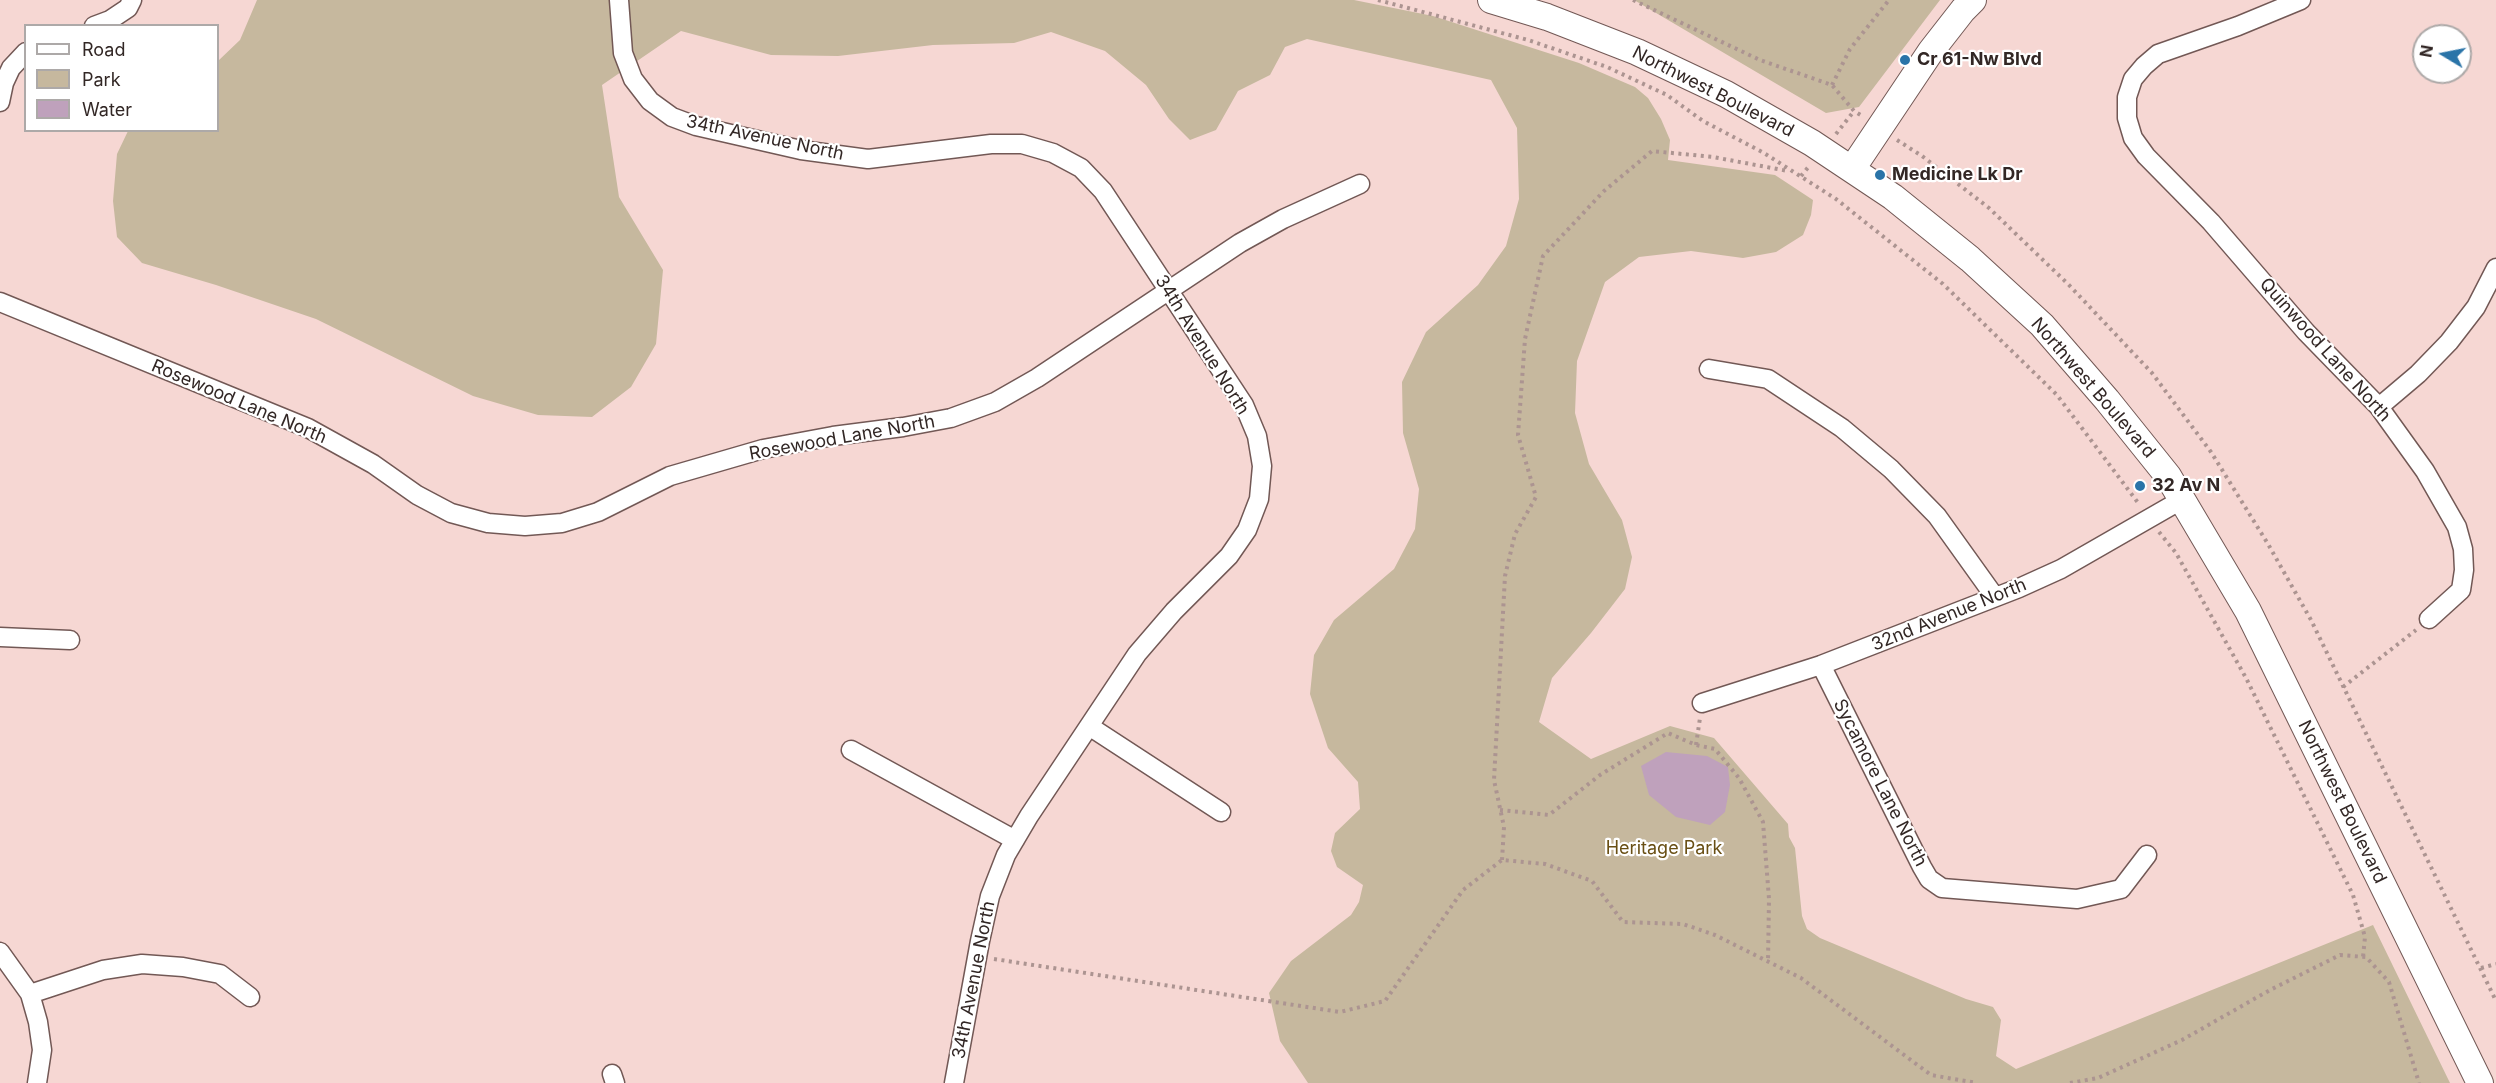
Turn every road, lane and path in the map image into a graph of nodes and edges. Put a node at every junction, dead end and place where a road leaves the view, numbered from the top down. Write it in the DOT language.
graph roads {
  1 [pos="132,0"];
  2 [pos="619,0"];
  3 [pos="1378,0"];
  4 [pos="1491,0"];
  5 [pos="1634,0"];
  6 [pos="1889,0"];
  7 [pos="1973,0"];
  8 [pos="2301,0"];
  9 [pos="99,24"];
  10 [pos="24,54"];
  11 [pos="1832,85"];
  12 [pos="0,102"];
  13 [pos="1854,111"];
  14 [pos="1899,141"];
  15 [pos="1852,169"];
  16 [pos="1790,171"];
  17 [pos="1801,176"];
  18 [pos="1360,184"];
  19 [pos="2496,268"];
  20 [pos="1169,291"];
  21 [pos="0,302"];
  22 [pos="1709,369"];
  23 [pos="2379,408"];
  24 [pos="2183,499"];
  25 [pos="1995,597"];
  26 [pos="2429,619"];
  27 [pos="0,637"];
  28 [pos="70,640"];
  29 [pos="1821,665"];
  30 [pos="2343,687"];
  31 [pos="1702,703"];
  32 [pos="1089,726"];
  33 [pos="1696,745"];
  34 [pos="851,750"];
  35 [pos="1500,810"];
  36 [pos="1221,812"];
  37 [pos="1015,840"];
  38 [pos="2147,855"];
  39 [pos="1502,860"];
  40 [pos="0,952"];
  41 [pos="977,956"];
  42 [pos="1768,962"];
  43 [pos="2496,963"];
  44 [pos="2481,968"];
  45 [pos="30,994"];
  46 [pos="250,997"];
  47 [pos="2496,1001"];
  48 [pos="38,1083"];
  49 [pos="954,1083"];
  50 [pos="1977,1083"];
  51 [pos="2070,1083"];
  52 [pos="2419,1083"];
  53 [pos="2480,1083"];
  1 -- 9 [label="street"];
  2 -- 20 [label="street, 34th Avenue North"];
  3 -- 16 [label="path"];
  4 -- 15 [label="main road, Northwest Boulevard"];
  5 -- 11 [label="path"];
  6 -- 11 [label="path"];
  7 -- 15 [label="main road"];
  8 -- 23 [label="street, Quinwood Lane North"];
  10 -- 12 [label="street"];
  11 -- 13 [label="path"];
  14 -- 30 [label="path"];
  15 -- 24 [label="main road, Northwest Boulevard"];
  16 -- 17 [label="path"];
  16 -- 35 [label="path"];
  18 -- 20 [label="street, Rosewood Lane North"];
  19 -- 23 [label="street"];
  20 -- 21 [label="street, Rosewood Lane North"];
  20 -- 32 [label="street, 34th Avenue North"];
  22 -- 25 [label="street"];
  23 -- 26 [label="street, Quinwood Lane North"];
  24 -- 25 [label="street, 32nd Avenue North"];
  24 -- 53 [label="main road, Northwest Boulevard"];
  25 -- 29 [label="street, 32nd Avenue North"];
  26 -- 30 [label="path"];
  27 -- 28 [label="street"];
  29 -- 31 [label="street, 32nd Avenue North"];
  29 -- 38 [label="street, Sycamore Lane North"];
  30 -- 44 [label="path"];
  31 -- 33 [label="path"];
  32 -- 36 [label="street"];
  32 -- 37 [label="street, 34th Avenue North"];
  33 -- 35 [label="path"];
  33 -- 42 [label="path"];
  34 -- 37 [label="street"];
  35 -- 39 [label="path"];
  37 -- 41 [label="street, 34th Avenue North"];
  39 -- 41 [label="path"];
  39 -- 42 [label="path"];
  40 -- 45 [label="street"];
  41 -- 49 [label="street, 34th Avenue North"];
  42 -- 50 [label="path"];
  43 -- 44 [label="path"];
  44 -- 47 [label="path"];
  45 -- 46 [label="street"];
  45 -- 48 [label="street"];
  51 -- 52 [label="path"];
}
